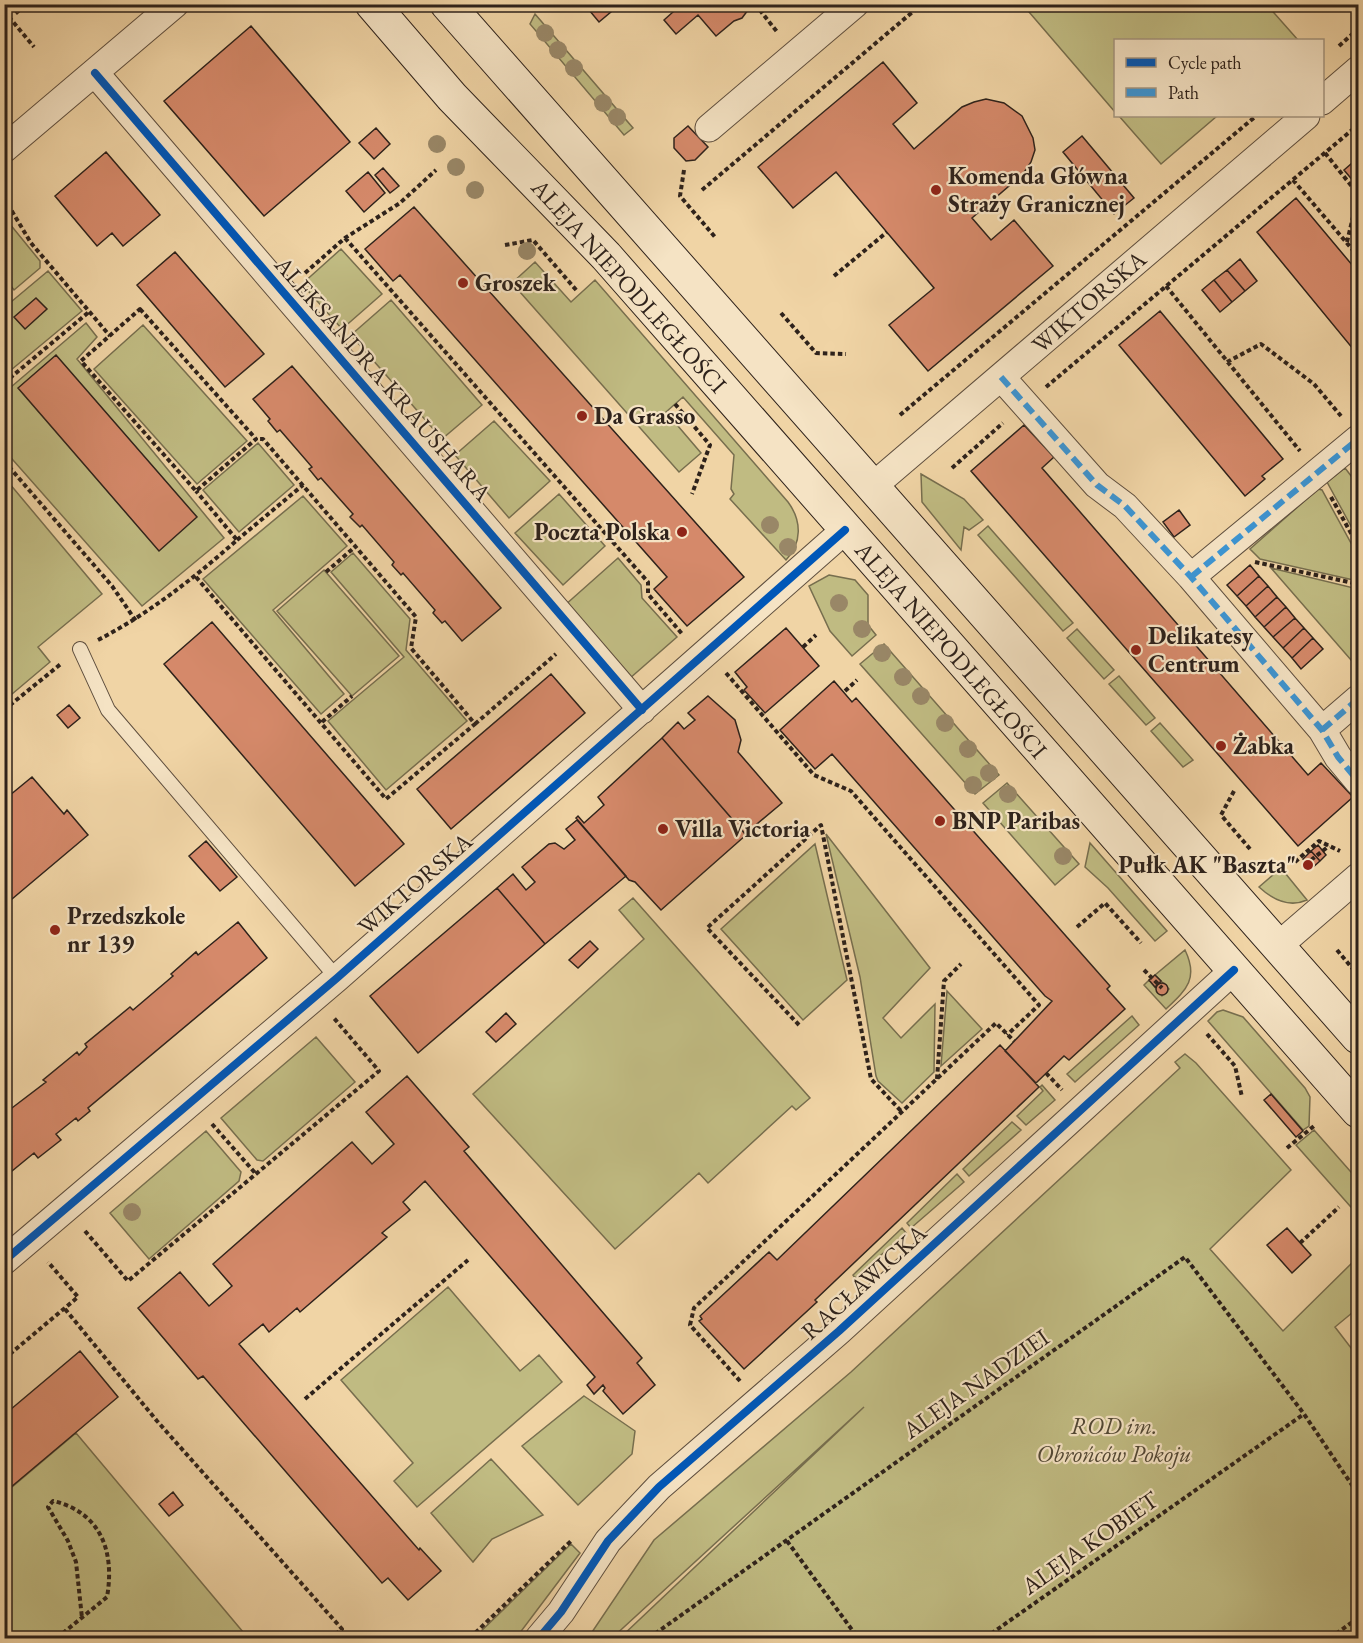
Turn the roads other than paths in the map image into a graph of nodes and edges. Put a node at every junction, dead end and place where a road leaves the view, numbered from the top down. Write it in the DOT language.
graph roads {
  1 [pos="175,4"];
  2 [pos="372,4"];
  3 [pos="447,4"];
  4 [pos="855,4"];
  5 [pos="1359,70"];
  6 [pos="95,73"];
  7 [pos="1324,100"];
  8 [pos="1305,117"];
  9 [pos="709,128"];
  10 [pos="4,148"];
  11 [pos="1001,377"];
  12 [pos="1351,429"];
  13 [pos="872,487"];
  14 [pos="845,530"];
  15 [pos="1191,577"];
  16 [pos="80,649"];
  17 [pos="1359,699"];
  18 [pos="642,710"];
  19 [pos="1322,730"];
  20 [pos="1359,781"];
  21 [pos="1359,877"];
  22 [pos="1278,946"];
  23 [pos="1234,970"];
  24 [pos="337,978"];
  25 [pos="1359,1037"];
  26 [pos="1359,1111"];
  27 [pos="4,1261"];
  28 [pos="539,1638"];
  1 -- 6 [label="street"];
  2 -- 14 [label="main road, ALEJA NIEPODLEGŁOŚCI"];
  3 -- 13 [label="main road, ALEJA NIEPODLEGŁOŚCI"];
  4 -- 9 [label="street"];
  5 -- 7 [label="street"];
  6 -- 10 [label="street"];
  6 -- 18 [label="street, ALEKSANDRA KRAUSHARA"];
  8 -- 11 [label="street, WIKTORSKA"];
  11 -- 13 [label="street, WIKTORSKA"];
  11 -- 15 [label="street"];
  12 -- 15 [label="street"];
  13 -- 22 [label="main road, ALEJA NIEPODLEGŁOŚCI"];
  14 -- 18 [label="street, WIKTORSKA"];
  14 -- 23 [label="main road, ALEJA NIEPODLEGŁOŚCI"];
  15 -- 19 [label="street"];
  16 -- 24 [label="lane"];
  17 -- 19 [label="street"];
  18 -- 24 [label="street, WIKTORSKA"];
  19 -- 20 [label="street"];
  21 -- 22 [label="street"];
  22 -- 25 [label="main road, ALEJA NIEPODLEGŁOŚCI"];
  23 -- 26 [label="main road, ALEJA NIEPODLEGŁOŚCI"];
  23 -- 28 [label="street, RACŁAWICKA"];
  24 -- 27 [label="street, WIKTORSKA"];
}
